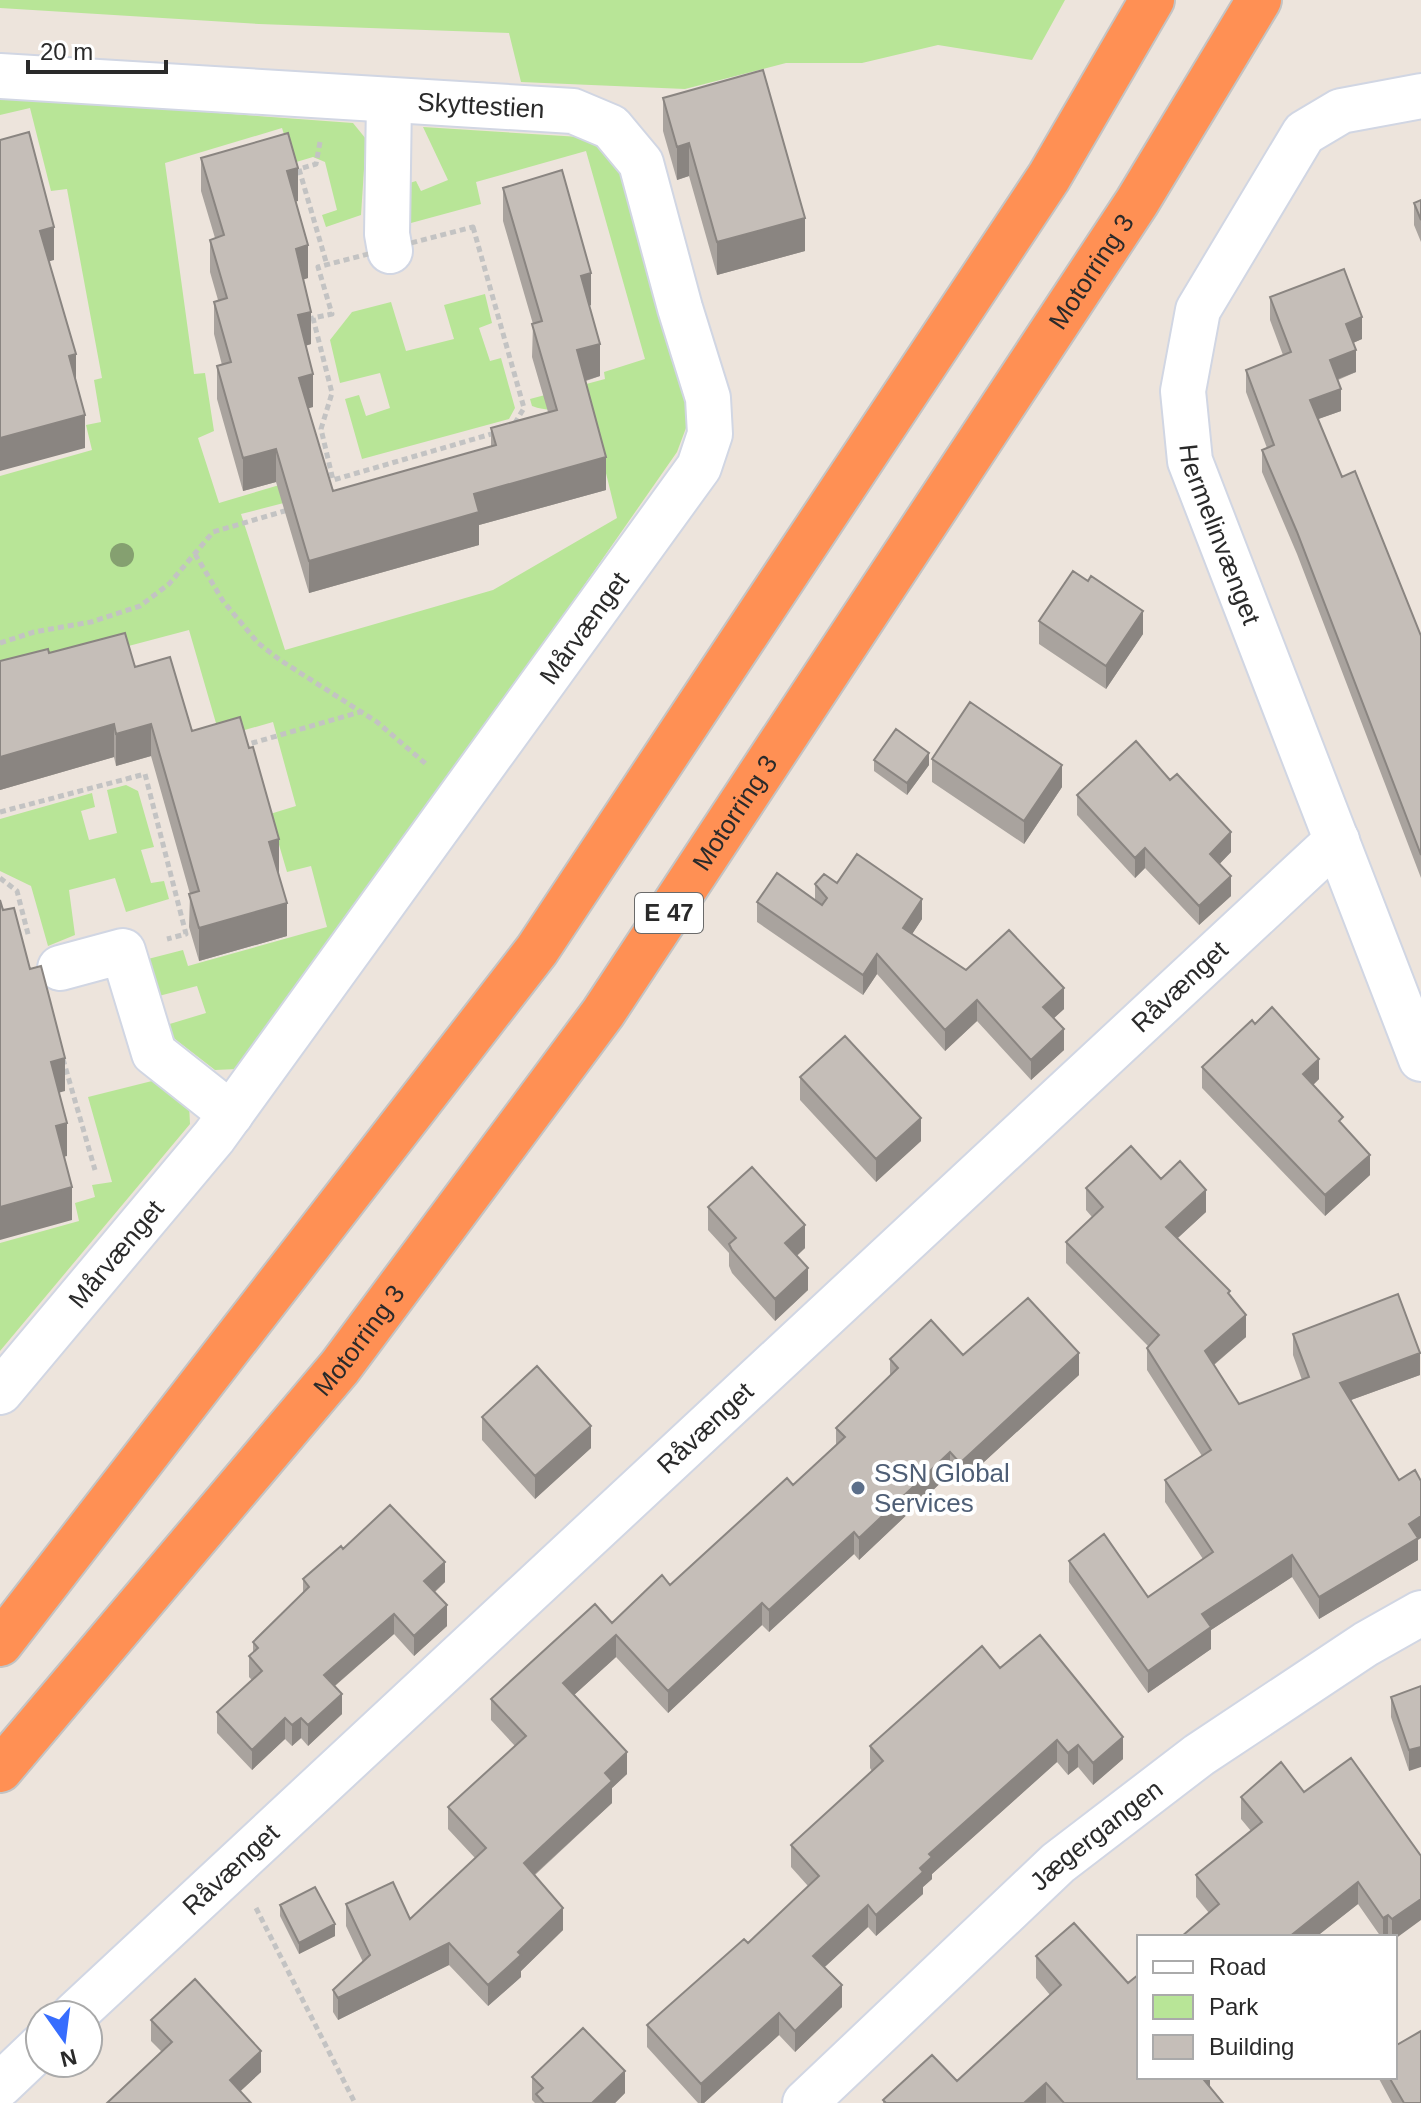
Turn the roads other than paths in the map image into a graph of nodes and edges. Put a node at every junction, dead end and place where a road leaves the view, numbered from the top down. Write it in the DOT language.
graph roads {
  1 [pos="1152,0"];
  2 [pos="1259,0"];
  3 [pos="0,76"];
  4 [pos="1421,96"];
  5 [pos="389,100"];
  6 [pos="573,111"];
  7 [pos="390,251"];
  8 [pos="1337,840"];
  9 [pos="46,956"];
  10 [pos="1421,1059"];
  11 [pos="231,1114"];
  12 [pos="0,1392"];
  13 [pos="1421,1613"];
  14 [pos="0,1644"];
  15 [pos="0,1770"];
  16 [pos="91,1999"];
  17 [pos="24,2062"];
  18 [pos="0,2085"];
  19 [pos="805,2103"];
  1 -- 14 [label="highway"];
  2 -- 15 [label="highway, Motorring 3 / E 47"];
  3 -- 5 [label="street, Skyttestien"];
  4 -- 8 [label="street, Hermelinvænget"];
  5 -- 6 [label="street, Skyttestien"];
  5 -- 7 [label="street, Skyttestien"];
  6 -- 11 [label="street, Mårvænget"];
  8 -- 10 [label="street, Hermelinvænget"];
  8 -- 16 [label="street, Råvænget"];
  9 -- 11 [label="street"];
  11 -- 12 [label="street, Mårvænget"];
  13 -- 19 [label="street, Jægergangen"];
  17 -- 18 [label="street"];
}
